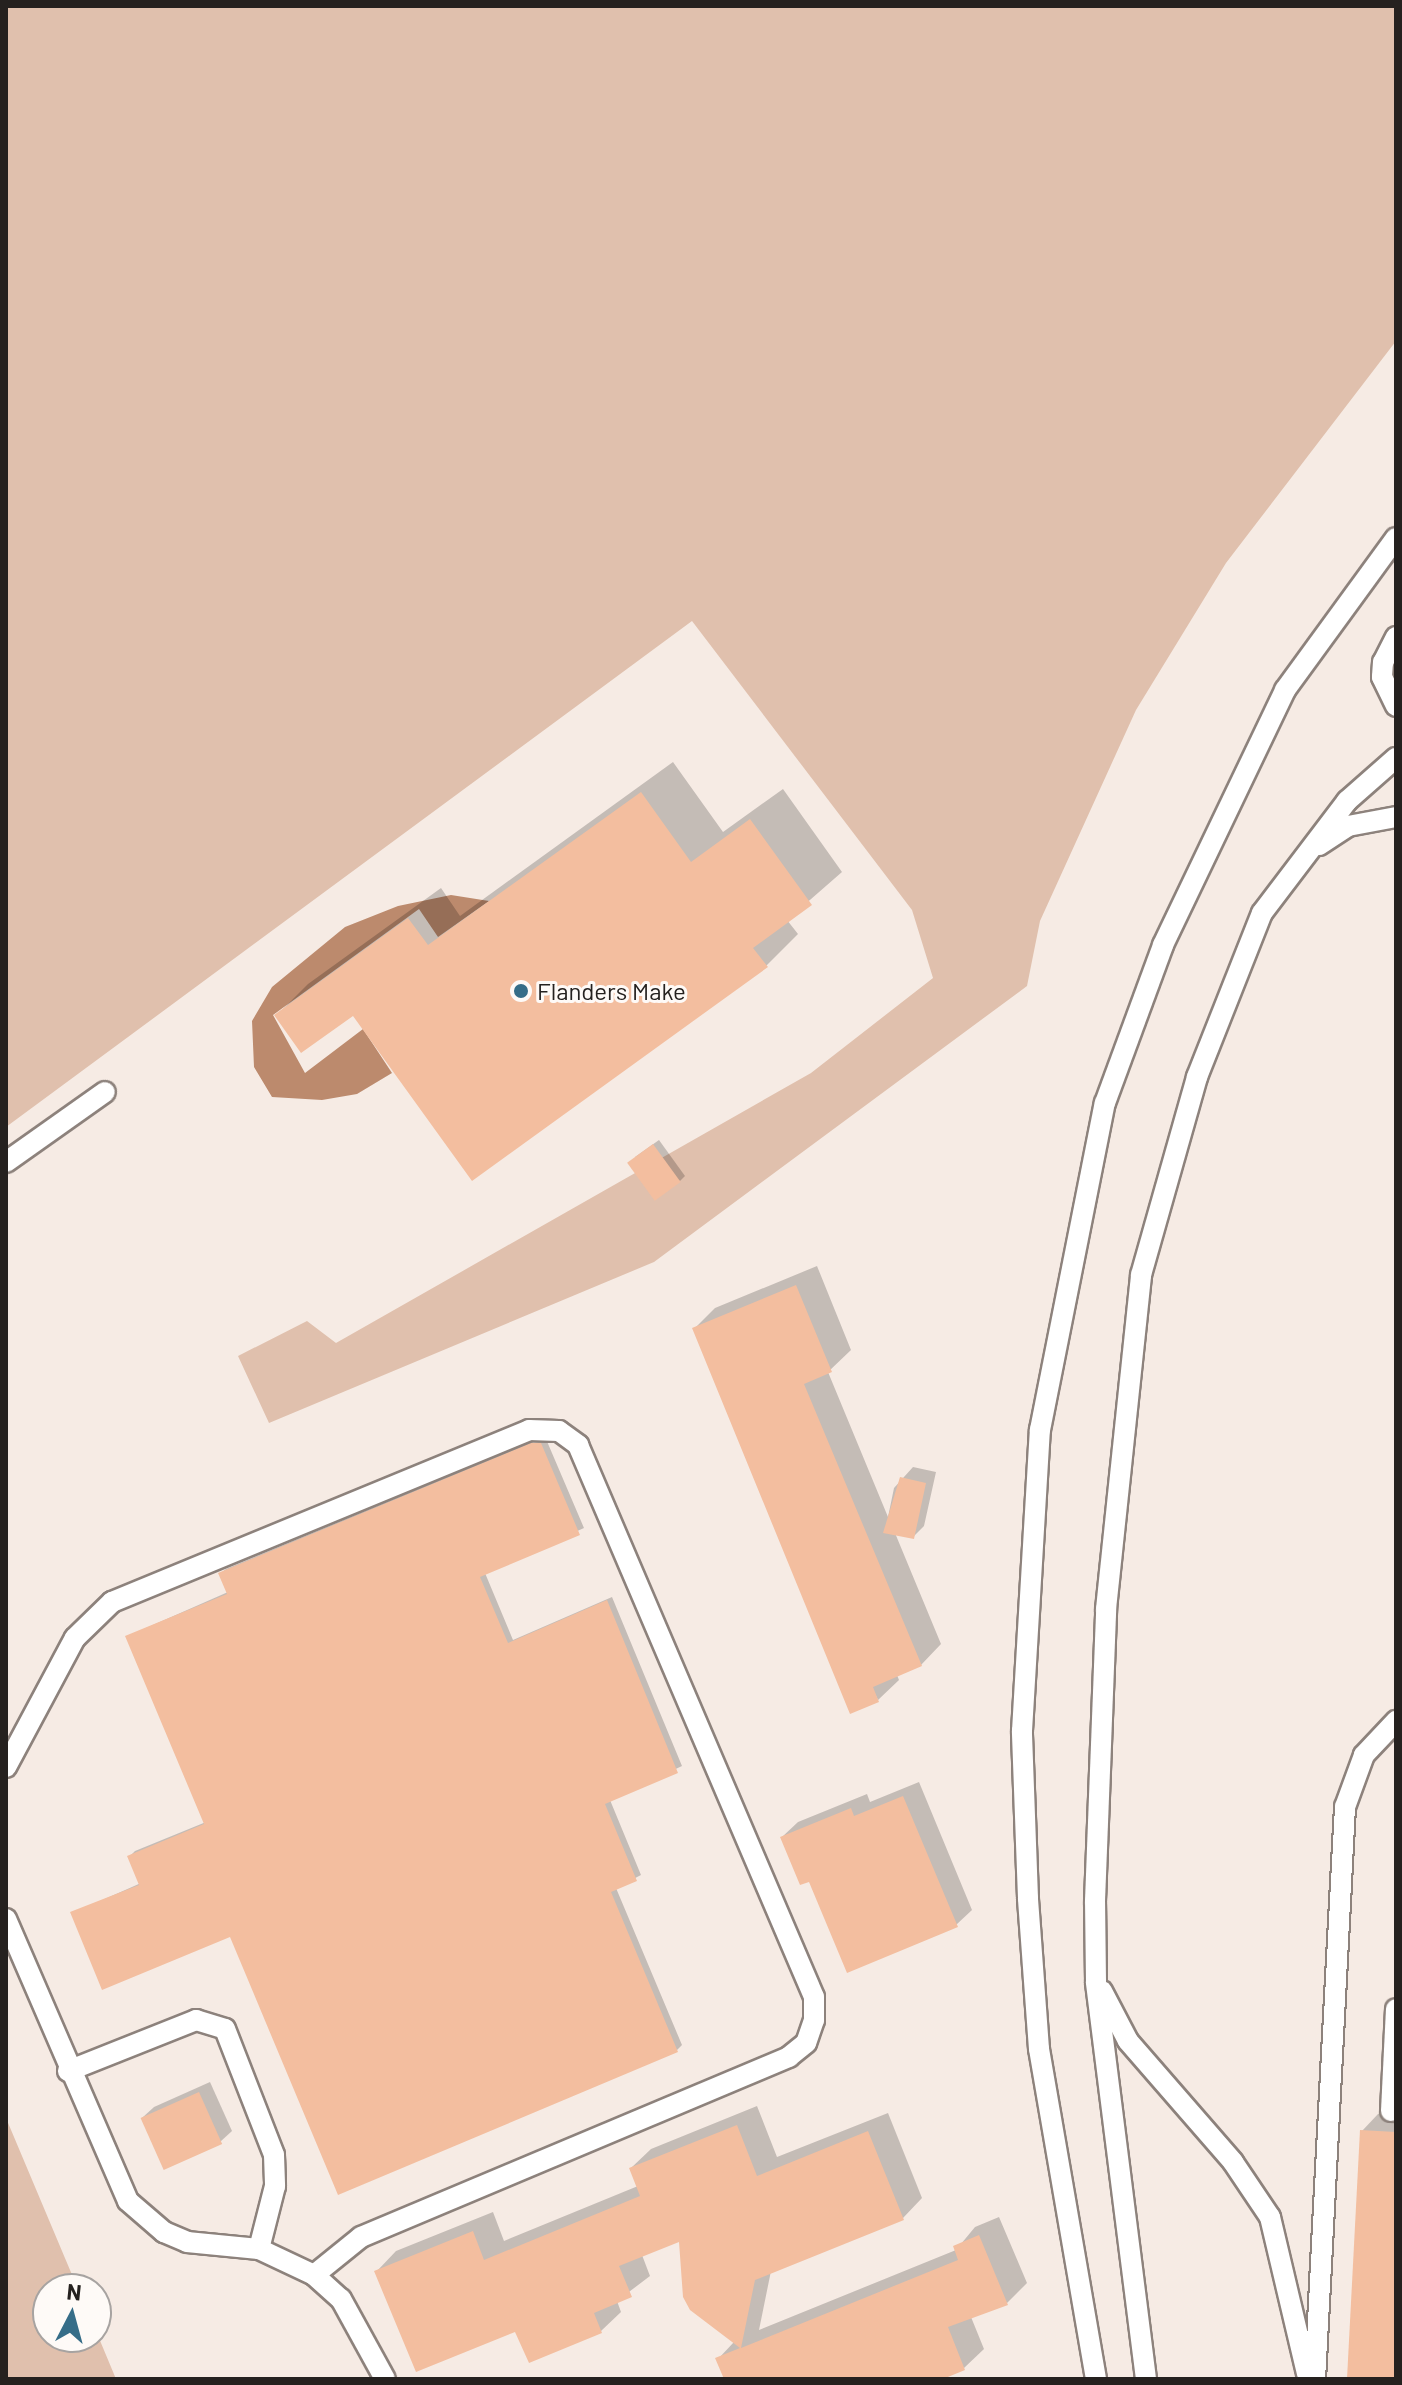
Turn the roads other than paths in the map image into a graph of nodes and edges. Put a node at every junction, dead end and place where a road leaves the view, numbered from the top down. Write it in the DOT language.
graph roads {
  1 [pos="1396,538"];
  2 [pos="1396,637"];
  3 [pos="1396,706"];
  4 [pos="1396,758"];
  5 [pos="1396,817"];
  6 [pos="1299,859"];
  7 [pos="105,1092"];
  8 [pos="6,1162"];
  9 [pos="1396,1721"];
  10 [pos="6,1767"];
  11 [pos="6,1919"];
  12 [pos="1096,1981"];
  13 [pos="1396,2009"];
  14 [pos="68,2071"];
  15 [pos="1391,2111"];
  16 [pos="259,2249"];
  17 [pos="314,2275"];
  18 [pos="1147,2377"];
  19 [pos="385,2379"];
  20 [pos="1096,2379"];
  21 [pos="1308,2379"];
  22 [pos="1315,2379"];
  1 -- 20 [label="lane"];
  2 -- 3 [label="lane"];
  4 -- 6 [label="lane"];
  5 -- 6 [label="lane"];
  6 -- 12 [label="lane"];
  7 -- 8 [label="lane"];
  9 -- 22 [label="lane"];
  10 -- 17 [label="lane"];
  11 -- 14 [label="lane"];
  12 -- 18 [label="lane"];
  12 -- 21 [label="lane"];
  13 -- 15 [label="lane"];
  14 -- 16 [label="lane"];
  14 -- 16 [label="lane"];
  16 -- 17 [label="lane"];
  17 -- 19 [label="lane"];
}
